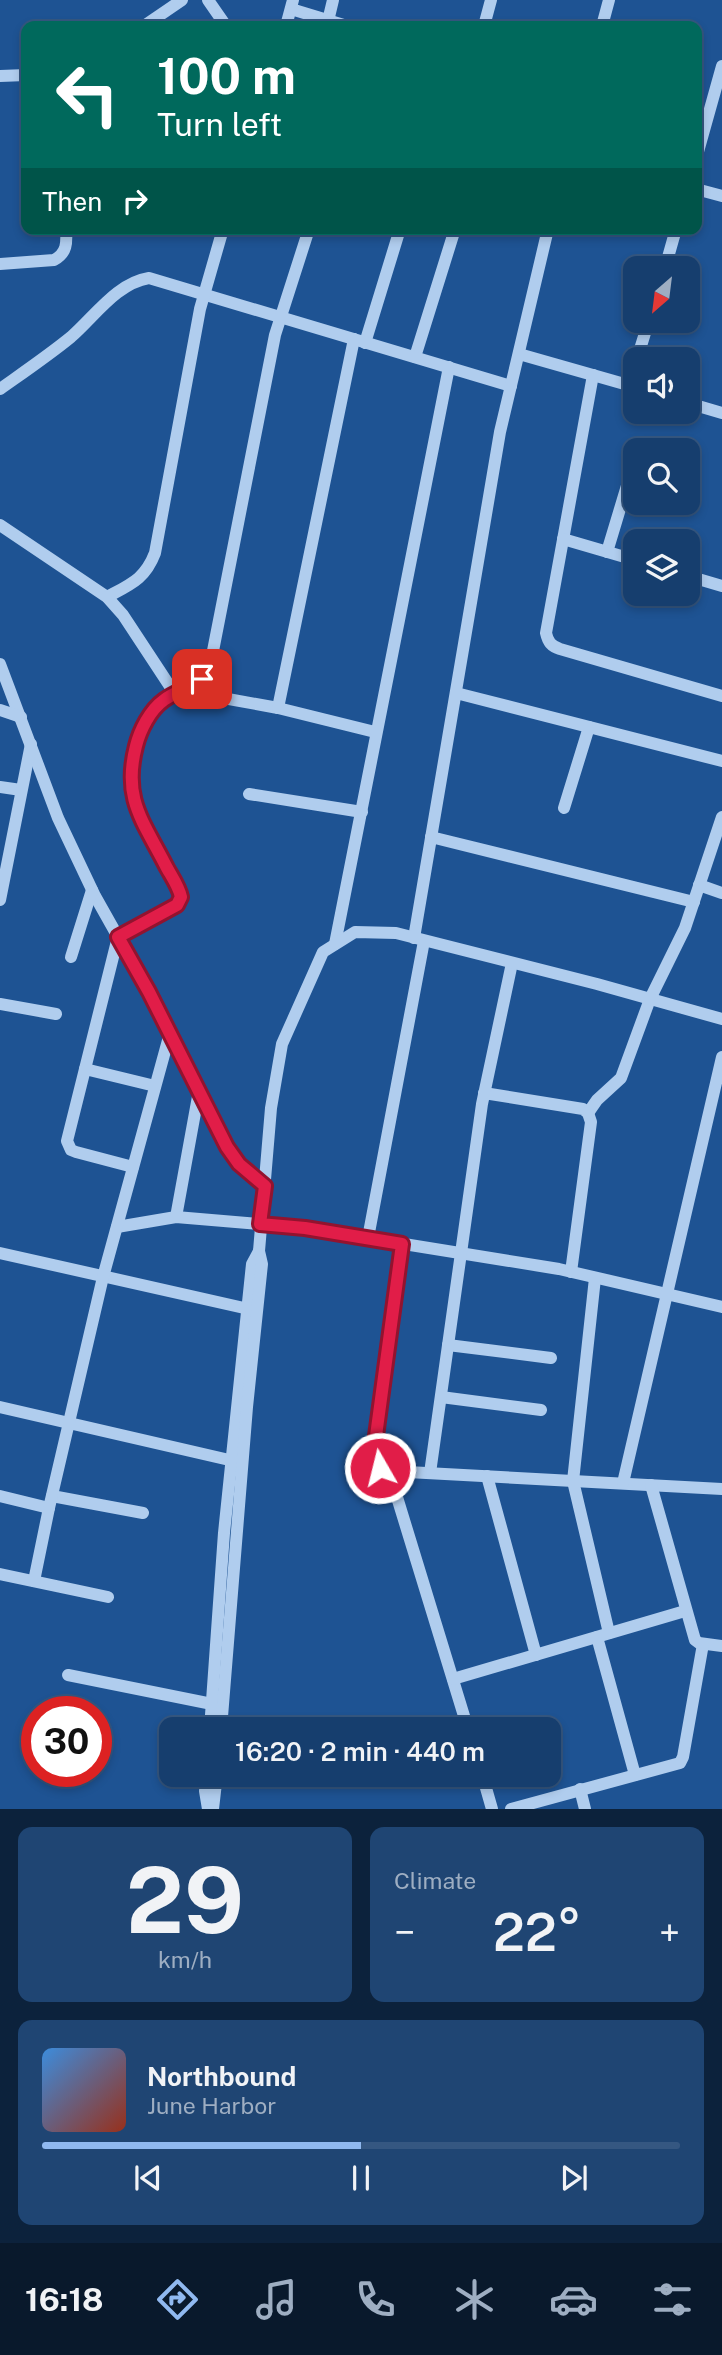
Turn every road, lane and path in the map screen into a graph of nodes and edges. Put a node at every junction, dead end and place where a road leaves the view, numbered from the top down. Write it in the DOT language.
graph roads {
  1 [pos="182,0"];
  2 [pos="209,0"];
  3 [pos="333,0"];
  4 [pos="491,0"];
  5 [pos="609,0"];
  6 [pos="292,5"];
  7 [pos="328,20"];
  8 [pos="151,21"];
  9 [pos="223,21"];
  10 [pos="331,21"];
  11 [pos="485,21"];
  12 [pos="603,21"];
  13 [pos="722,66"];
  14 [pos="21,75"];
  15 [pos="0,76"];
  16 [pos="702,138"];
  17 [pos="702,191"];
  18 [pos="722,196"];
  19 [pos="66,235"];
  20 [pos="221,235"];
  21 [pos="307,235"];
  22 [pos="398,235"];
  23 [pos="453,235"];
  24 [pos="547,235"];
  25 [pos="674,235"];
  26 [pos="668,256"];
  27 [pos="0,264"];
  28 [pos="203,293"];
  29 [pos="280,316"];
  30 [pos="359,341"];
  31 [pos="519,354"];
  32 [pos="415,357"];
  33 [pos="449,368"];
  34 [pos="593,375"];
  35 [pos="623,383"];
  36 [pos="511,386"];
  37 [pos="0,389"];
  38 [pos="700,407"];
  39 [pos="722,413"];
  40 [pos="623,499"];
  41 [pos="0,525"];
  42 [pos="564,539"];
  43 [pos="607,552"];
  44 [pos="623,557"];
  45 [pos="700,580"];
  46 [pos="722,586"];
  47 [pos="107,597"];
  48 [pos="0,664"];
  49 [pos="180,692"];
  50 [pos="456,692"];
  51 [pos="722,696"];
  52 [pos="278,708"];
  53 [pos="0,710"];
  54 [pos="21,717"];
  55 [pos="589,727"];
  56 [pos="375,732"];
  57 [pos="31,744"];
  58 [pos="722,761"];
  59 [pos="0,787"];
  60 [pos="22,790"];
  61 [pos="249,794"];
  62 [pos="564,808"];
  63 [pos="362,812"];
  64 [pos="722,817"];
  65 [pos="431,837"];
  66 [pos="5,848"];
  67 [pos="699,886"];
  68 [pos="92,890"];
  69 [pos="722,893"];
  70 [pos="0,900"];
  71 [pos="694,902"];
  72 [pos="118,937"];
  73 [pos="419,939"];
  74 [pos="335,944"];
  75 [pos="71,957"];
  76 [pos="512,962"];
  77 [pos="650,999"];
  78 [pos="0,1004"];
  79 [pos="56,1014"];
  80 [pos="722,1019"];
  81 [pos="170,1033"];
  82 [pos="722,1058"];
  83 [pos="85,1069"];
  84 [pos="155,1086"];
  85 [pos="199,1091"];
  86 [pos="484,1093"];
  87 [pos="588,1113"];
  88 [pos="133,1167"];
  89 [pos="265,1186"];
  90 [pos="176,1217"];
  91 [pos="260,1224"];
  92 [pos="117,1227"];
  93 [pos="368,1238"];
  94 [pos="402,1244"];
  95 [pos="0,1253"];
  96 [pos="461,1253"];
  97 [pos="571,1272"];
  98 [pos="103,1277"];
  99 [pos="595,1278"];
  100 [pos="667,1294"];
  101 [pos="722,1307"];
  102 [pos="252,1310"];
  103 [pos="448,1345"];
  104 [pos="551,1358"];
  105 [pos="441,1397"];
  106 [pos="0,1407"];
  107 [pos="541,1410"];
  108 [pos="70,1423"];
  109 [pos="237,1462"];
  110 [pos="389,1471"];
  111 [pos="430,1473"];
  112 [pos="487,1476"];
  113 [pos="573,1481"];
  114 [pos="623,1483"];
  115 [pos="651,1485"];
  116 [pos="722,1489"];
  117 [pos="0,1496"];
  118 [pos="50,1502"];
  119 [pos="144,1513"];
  120 [pos="0,1574"];
  121 [pos="34,1581"];
  122 [pos="108,1597"];
  123 [pos="685,1611"];
  124 [pos="603,1635"];
  125 [pos="703,1644"];
  126 [pos="722,1646"];
  127 [pos="536,1655"];
  128 [pos="68,1675"];
  129 [pos="453,1679"];
  130 [pos="212,1704"];
  131 [pos="211,1717"];
  132 [pos="222,1717"];
  133 [pos="464,1717"];
  134 [pos="635,1775"];
  135 [pos="205,1787"];
  136 [pos="215,1787"];
  137 [pos="486,1787"];
  138 [pos="580,1789"];
  139 [pos="211,1809"];
  140 [pos="492,1809"];
  141 [pos="511,1809"];
  142 [pos="585,1809"];
  1 -- 8 [label="street"];
  2 -- 9 [label="street"];
  3 -- 7 [label="street"];
  4 -- 11 [label="street"];
  5 -- 12 [label="street"];
  6 -- 7 [label="street"];
  7 -- 10 [label="street"];
  13 -- 16 [label="street"];
  14 -- 15 [label="street"];
  17 -- 18 [label="street"];
  19 -- 27 [label="street"];
  20 -- 28 [label="street"];
  21 -- 29 [label="street"];
  22 -- 30 [label="street"];
  23 -- 32 [label="street"];
  24 -- 31 [label="street"];
  25 -- 26 [label="street"];
  28 -- 29 [label="street"];
  28 -- 37 [label="street"];
  28 -- 47 [label="street"];
  29 -- 30 [label="street"];
  29 -- 49 [label="street"];
  30 -- 32 [label="street"];
  30 -- 52 [label="street"];
  31 -- 34 [label="street"];
  31 -- 36 [label="street"];
  32 -- 33 [label="street"];
  33 -- 36 [label="street"];
  33 -- 56 [label="street"];
  34 -- 35 [label="street"];
  34 -- 42 [label="street"];
  36 -- 50 [label="street"];
  38 -- 39 [label="street"];
  40 -- 43 [label="street"];
  41 -- 47 [label="street"];
  42 -- 43 [label="street"];
  42 -- 51 [label="street"];
  43 -- 44 [label="street"];
  45 -- 46 [label="street"];
  47 -- 49 [label="street"];
  48 -- 54 [label="street"];
  49 -- 52 [label="street"];
  49 -- 72 [label="street"];
  50 -- 55 [label="street"];
  50 -- 65 [label="street"];
  52 -- 56 [label="street"];
  53 -- 54 [label="street"];
  54 -- 57 [label="street"];
  55 -- 58 [label="street"];
  55 -- 62 [label="street"];
  56 -- 63 [label="street"];
  57 -- 60 [label="street"];
  57 -- 68 [label="street"];
  59 -- 60 [label="street"];
  60 -- 66 [label="street"];
  61 -- 63 [label="street"];
  63 -- 74 [label="street"];
  64 -- 67 [label="street"];
  65 -- 71 [label="street"];
  65 -- 73 [label="street"];
  66 -- 70 [label="street"];
  67 -- 69 [label="street"];
  67 -- 71 [label="street"];
  68 -- 72 [label="street"];
  68 -- 75 [label="street"];
  71 -- 77 [label="street"];
  72 -- 81 [label="street"];
  72 -- 83 [label="street"];
  73 -- 74 [label="street"];
  73 -- 76 [label="street"];
  73 -- 93 [label="street"];
  74 -- 89 [label="street"];
  76 -- 77 [label="street"];
  76 -- 86 [label="street"];
  77 -- 80 [label="street"];
  77 -- 87 [label="street"];
  78 -- 79 [label="street"];
  81 -- 84 [label="street"];
  81 -- 85 [label="street"];
  82 -- 100 [label="street"];
  83 -- 84 [label="street"];
  83 -- 88 [label="street"];
  84 -- 88 [label="street"];
  85 -- 89 [label="street"];
  85 -- 90 [label="street"];
  86 -- 87 [label="street"];
  86 -- 96 [label="street"];
  87 -- 97 [label="street"];
  88 -- 92 [label="street"];
  89 -- 91 [label="street"];
  90 -- 91 [label="street"];
  90 -- 92 [label="street"];
  91 -- 93 [label="street"];
  91 -- 102 [label="street"];
  92 -- 98 [label="street"];
  93 -- 94 [label="street"];
  94 -- 96 [label="street"];
  94 -- 110 [label="street"];
  95 -- 98 [label="street"];
  96 -- 97 [label="street"];
  96 -- 103 [label="street"];
  97 -- 99 [label="street"];
  98 -- 102 [label="street"];
  98 -- 108 [label="street"];
  99 -- 100 [label="street"];
  99 -- 113 [label="street"];
  100 -- 101 [label="street"];
  100 -- 114 [label="street"];
  102 -- 109 [label="street"];
  103 -- 104 [label="street"];
  103 -- 105 [label="street"];
  105 -- 107 [label="street"];
  105 -- 111 [label="street"];
  106 -- 108 [label="street"];
  108 -- 109 [label="street"];
  108 -- 118 [label="street"];
  109 -- 130 [label="street"];
  109 -- 132 [label="street"];
  110 -- 111 [label="street"];
  110 -- 129 [label="street"];
  111 -- 112 [label="street"];
  112 -- 113 [label="street"];
  112 -- 127 [label="street"];
  113 -- 114 [label="street"];
  113 -- 124 [label="street"];
  114 -- 115 [label="street"];
  115 -- 116 [label="street"];
  115 -- 123 [label="street"];
  117 -- 118 [label="street"];
  118 -- 119 [label="street"];
  118 -- 121 [label="street"];
  120 -- 121 [label="street"];
  121 -- 122 [label="street"];
  123 -- 124 [label="street"];
  123 -- 125 [label="street"];
  124 -- 127 [label="street"];
  124 -- 134 [label="street"];
  125 -- 126 [label="street"];
  125 -- 134 [label="street"];
  127 -- 129 [label="street"];
  128 -- 130 [label="street"];
  129 -- 133 [label="street"];
  130 -- 131 [label="street"];
  134 -- 138 [label="street"];
  135 -- 139 [label="street"];
  136 -- 139 [label="street"];
  137 -- 140 [label="street"];
  138 -- 141 [label="street"];
  138 -- 142 [label="street"];
}
